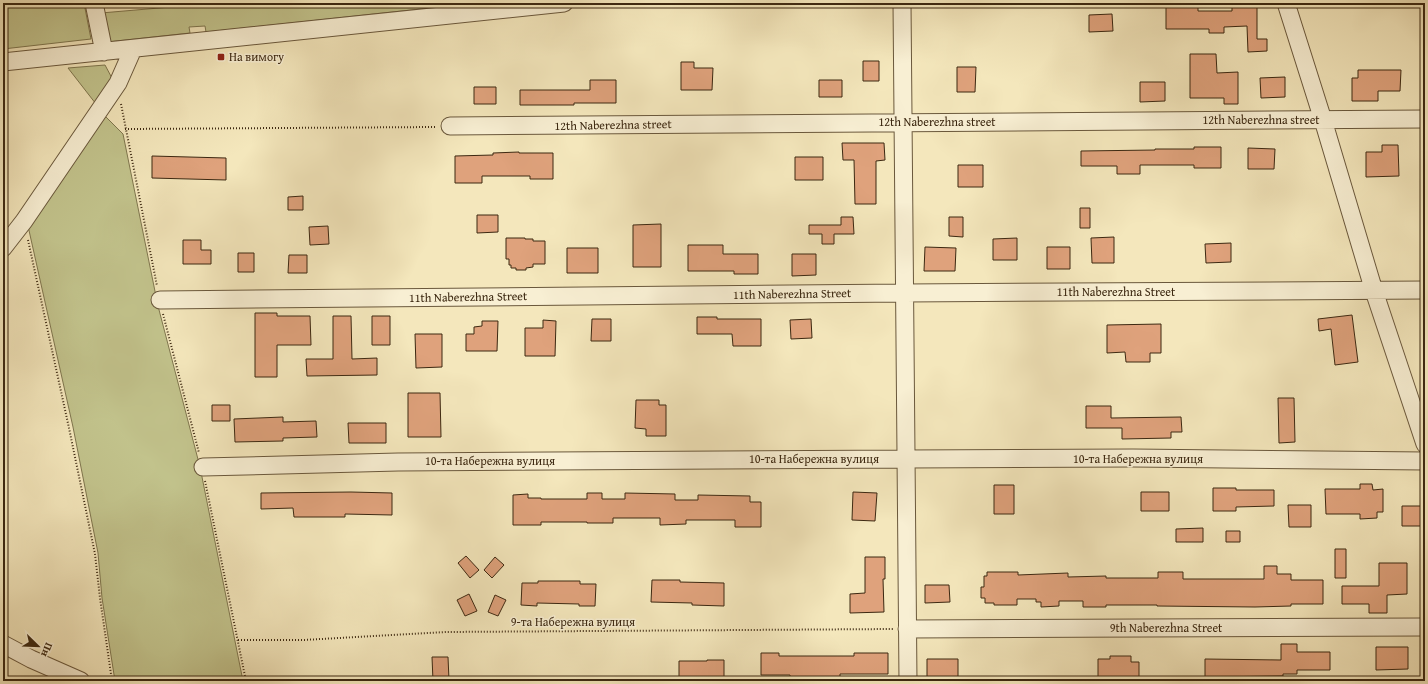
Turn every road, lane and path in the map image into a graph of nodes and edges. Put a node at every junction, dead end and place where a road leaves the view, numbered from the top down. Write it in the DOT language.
graph roads {
  1 [pos="94,3"];
  2 [pos="564,3"];
  3 [pos="902,3"];
  4 [pos="1286,3"];
  5 [pos="133,49"];
  6 [pos="104,52"];
  7 [pos="3,62"];
  8 [pos="118,83"];
  9 [pos="1425,118"];
  10 [pos="1323,120"];
  11 [pos="904,122"];
  12 [pos="450,126"];
  13 [pos="125,129"];
  14 [pos="24,221"];
  15 [pos="3,248"];
  16 [pos="1425,290"];
  17 [pos="1374,291"];
  18 [pos="904,293"];
  19 [pos="160,300"];
  20 [pos="1425,444"];
  21 [pos="906,459"];
  22 [pos="1425,461"];
  23 [pos="202,467"];
  24 [pos="1425,627"];
  25 [pos="907,629"];
  26 [pos="238,640"];
  27 [pos="3,644"];
  28 [pos="81,681"];
  29 [pos="112,681"];
  30 [pos="246,681"];
  31 [pos="908,681"];
  1 -- 6 [label="street"];
  2 -- 5 [label="street"];
  3 -- 11 [label="street"];
  4 -- 10 [label="street"];
  5 -- 6 [label="street"];
  5 -- 8 [label="street"];
  6 -- 7 [label="street"];
  8 -- 13 [label="path"];
  8 -- 14 [label="street"];
  9 -- 10 [label="street, 12th Naberezhna street"];
  10 -- 11 [label="street, 12th Naberezhna street"];
  10 -- 17 [label="street"];
  11 -- 12 [label="street, 12th Naberezhna street"];
  11 -- 18 [label="street"];
  12 -- 13 [label="path"];
  13 -- 19 [label="path"];
  14 -- 15 [label="street"];
  14 -- 29 [label="path"];
  16 -- 17 [label="street, 11th Naberezhna Street"];
  17 -- 18 [label="street, 11th Naberezhna Street"];
  17 -- 20 [label="street"];
  18 -- 19 [label="street, 11th Naberezhna Street"];
  18 -- 21 [label="street"];
  19 -- 23 [label="path"];
  21 -- 22 [label="street, 10-та Набережна вулиця"];
  21 -- 23 [label="street, 10-та Набережна вулиця"];
  21 -- 25 [label="street"];
  23 -- 26 [label="path"];
  24 -- 25 [label="street, 9th Naberezhna Street"];
  25 -- 26 [label="path, 9-та Набережна вулиця"];
  25 -- 31 [label="street"];
  26 -- 30 [label="path"];
  27 -- 28 [label="street"];
}
